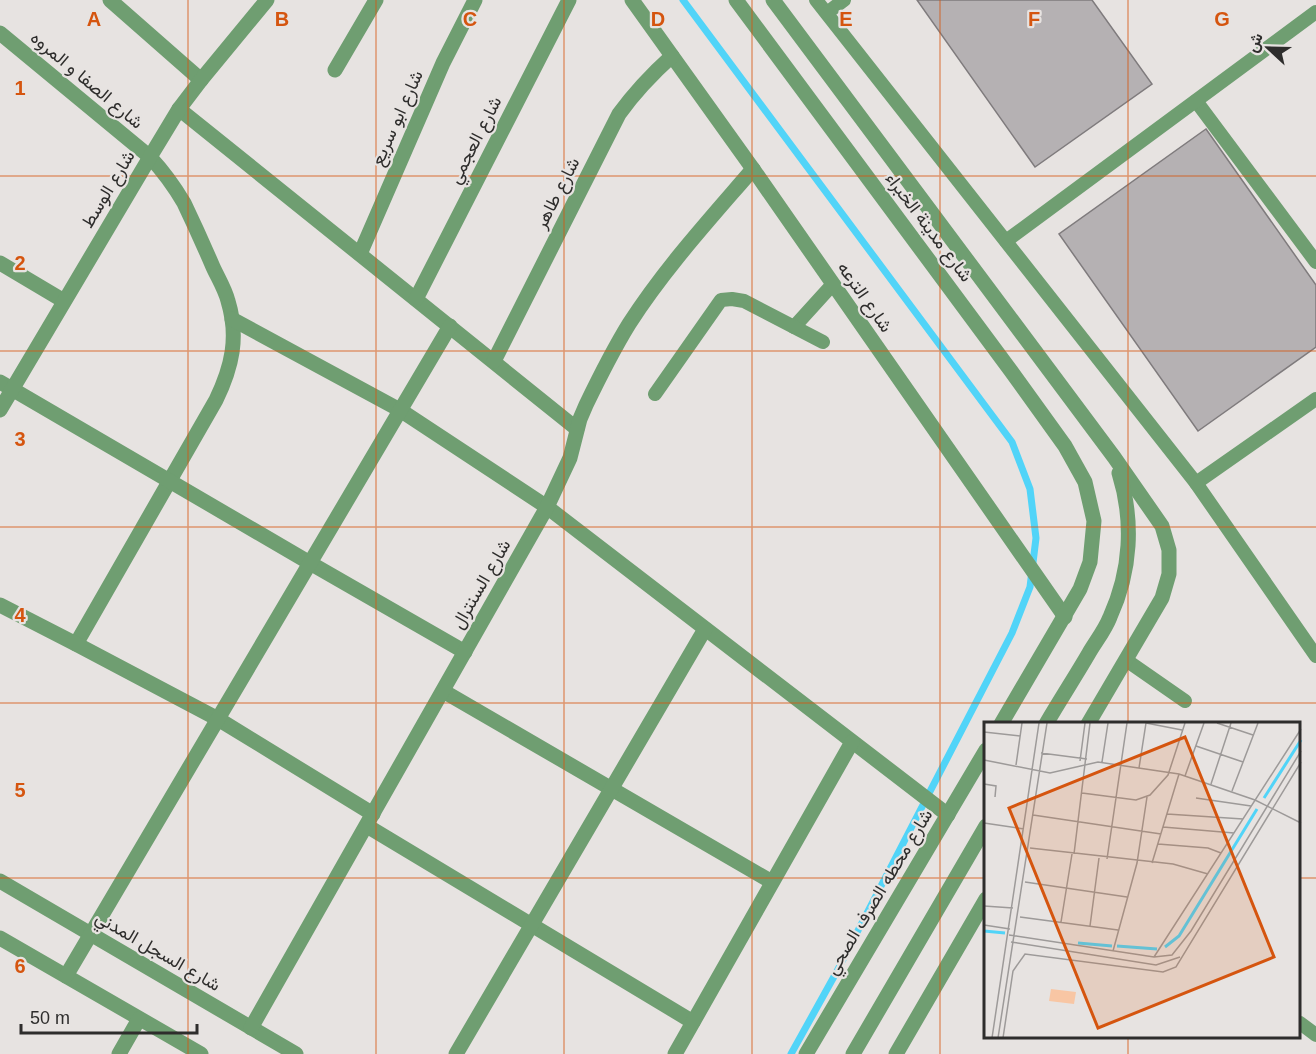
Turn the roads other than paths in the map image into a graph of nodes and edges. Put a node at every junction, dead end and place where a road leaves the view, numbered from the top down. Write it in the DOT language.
graph roads {
  1 [pos="110,0"];
  2 [pos="267,0"];
  3 [pos="376,0"];
  4 [pos="475,0"];
  5 [pos="569,0"];
  6 [pos="632,0"];
  7 [pos="736,0"];
  8 [pos="773,0"];
  9 [pos="816,0"];
  10 [pos="844,0"];
  11 [pos="1316,12"];
  12 [pos="827,13"];
  13 [pos="0,33"];
  14 [pos="672,56"];
  15 [pos="335,70"];
  16 [pos="201,80"];
  17 [pos="1196,101"];
  18 [pos="179,109"];
  19 [pos="150,157"];
  20 [pos="753,169"];
  21 [pos="1005,241"];
  22 [pos="360,254"];
  23 [pos="1316,262"];
  24 [pos="0,263"];
  25 [pos="833,284"];
  26 [pos="416,298"];
  27 [pos="64,301"];
  28 [pos="232,319"];
  29 [pos="450,326"];
  30 [pos="794,327"];
  31 [pos="823,342"];
  32 [pos="494,361"];
  33 [pos="6,386"];
  34 [pos="655,394"];
  35 [pos="1316,399"];
  36 [pos="0,410"];
  37 [pos="400,410"];
  38 [pos="577,429"];
  39 [pos="1114,457"];
  40 [pos="169,481"];
  41 [pos="1196,483"];
  42 [pos="547,507"];
  43 [pos="310,563"];
  44 [pos="0,605"];
  45 [pos="1065,617"];
  46 [pos="705,629"];
  47 [pos="76,644"];
  48 [pos="465,652"];
  49 [pos="1316,656"];
  50 [pos="1126,660"];
  51 [pos="443,691"];
  52 [pos="1185,701"];
  53 [pos="218,719"];
  54 [pos="1002,722"];
  55 [pos="1047,722"];
  56 [pos="1089,722"];
  57 [pos="852,741"];
  58 [pos="984,753"];
  59 [pos="611,789"];
  60 [pos="948,814"];
  61 [pos="370,820"];
  62 [pos="984,829"];
  63 [pos="0,881"];
  64 [pos="772,882"];
  65 [pos="984,902"];
  66 [pos="532,925"];
  67 [pos="91,934"];
  68 [pos="0,938"];
  69 [pos="66,976"];
  70 [pos="140,1019"];
  71 [pos="693,1022"];
  72 [pos="1301,1024"];
  73 [pos="251,1028"];
  74 [pos="1316,1035"];
  75 [pos="119,1054"];
  76 [pos="201,1054"];
  77 [pos="296,1054"];
  78 [pos="456,1054"];
  79 [pos="675,1054"];
  80 [pos="806,1054"];
  81 [pos="853,1054"];
  82 [pos="896,1054"];
  1 -- 16 [label="street"];
  2 -- 16 [label="street, شارع الوسط"];
  3 -- 15 [label="street"];
  4 -- 22 [label="street, شارع ابو سريع"];
  5 -- 26 [label="street, شارع العجمي"];
  6 -- 14 [label="street, شارع الترعه"];
  7 -- 45 [label="street, شارع مدينة الخبراء"];
  8 -- 39 [label="street, شارع مدينة الخبراء"];
  9 -- 12 [label="lane"];
  10 -- 12 [label="lane"];
  11 -- 17 [label="lane"];
  12 -- 21 [label="lane"];
  13 -- 19 [label="street, شارع الصفا و المروه"];
  14 -- 20 [label="street, شارع الترعه"];
  14 -- 32 [label="street, شارع طاهر"];
  16 -- 18 [label="street, شارع الوسط"];
  17 -- 21 [label="lane"];
  17 -- 23 [label="lane"];
  18 -- 19 [label="street, شارع الوسط"];
  18 -- 22 [label="street"];
  19 -- 27 [label="street, شارع الوسط"];
  19 -- 28 [label="street, شارع الصفا و المروه"];
  20 -- 25 [label="street, شارع الترعه"];
  20 -- 38 [label="street, شارع السنترال"];
  21 -- 41 [label="lane"];
  22 -- 26 [label="street"];
  24 -- 27 [label="street"];
  25 -- 30 [label="lane"];
  25 -- 45 [label="street, شارع الترعه"];
  26 -- 29 [label="street"];
  27 -- 33 [label="street, شارع الوسط"];
  28 -- 37 [label="street"];
  28 -- 40 [label="street, شارع الصفا و المروه"];
  29 -- 32 [label="street"];
  29 -- 37 [label="street"];
  30 -- 31 [label="lane"];
  30 -- 34 [label="lane"];
  32 -- 38 [label="street"];
  33 -- 36 [label="street, شارع الوسط"];
  33 -- 40 [label="street"];
  35 -- 41 [label="lane"];
  37 -- 42 [label="street"];
  37 -- 43 [label="street"];
  38 -- 42 [label="street, شارع السنترال"];
  39 -- 50 [label="street, شارع مدينة الخبراء"];
  39 -- 55 [label="street"];
  40 -- 43 [label="street"];
  40 -- 47 [label="street, شارع الصفا و المروه"];
  41 -- 49 [label="lane"];
  42 -- 46 [label="street"];
  42 -- 48 [label="street, شارع السنترال"];
  43 -- 48 [label="street"];
  43 -- 53 [label="street"];
  44 -- 47 [label="street"];
  45 -- 54 [label="street"];
  46 -- 57 [label="street"];
  46 -- 59 [label="street"];
  47 -- 53 [label="street"];
  48 -- 51 [label="street, شارع السنترال"];
  50 -- 52 [label="lane"];
  50 -- 56 [label="street, شارع مدينة الخبراء"];
  51 -- 59 [label="street"];
  51 -- 61 [label="street, شارع السنترال"];
  53 -- 61 [label="street"];
  53 -- 67 [label="street"];
  57 -- 60 [label="street"];
  57 -- 64 [label="street"];
  58 -- 60 [label="street, شارع محطه الصرف الصحي"];
  59 -- 64 [label="street"];
  59 -- 66 [label="street"];
  60 -- 80 [label="street, شارع محطه الصرف الصحي"];
  61 -- 66 [label="street"];
  61 -- 73 [label="street, شارع السنترال"];
  62 -- 81 [label="street"];
  63 -- 67 [label="street, شارع السجل المدني"];
  64 -- 71 [label="street"];
  65 -- 82 [label="street"];
  66 -- 71 [label="street"];
  66 -- 78 [label="street"];
  67 -- 69 [label="street"];
  67 -- 73 [label="street, شارع السجل المدني"];
  68 -- 69 [label="street"];
  69 -- 70 [label="street"];
  70 -- 75 [label="street"];
  70 -- 76 [label="street"];
  71 -- 79 [label="street"];
  72 -- 74 [label="lane"];
  73 -- 77 [label="street, شارع السجل المدني"];
}
